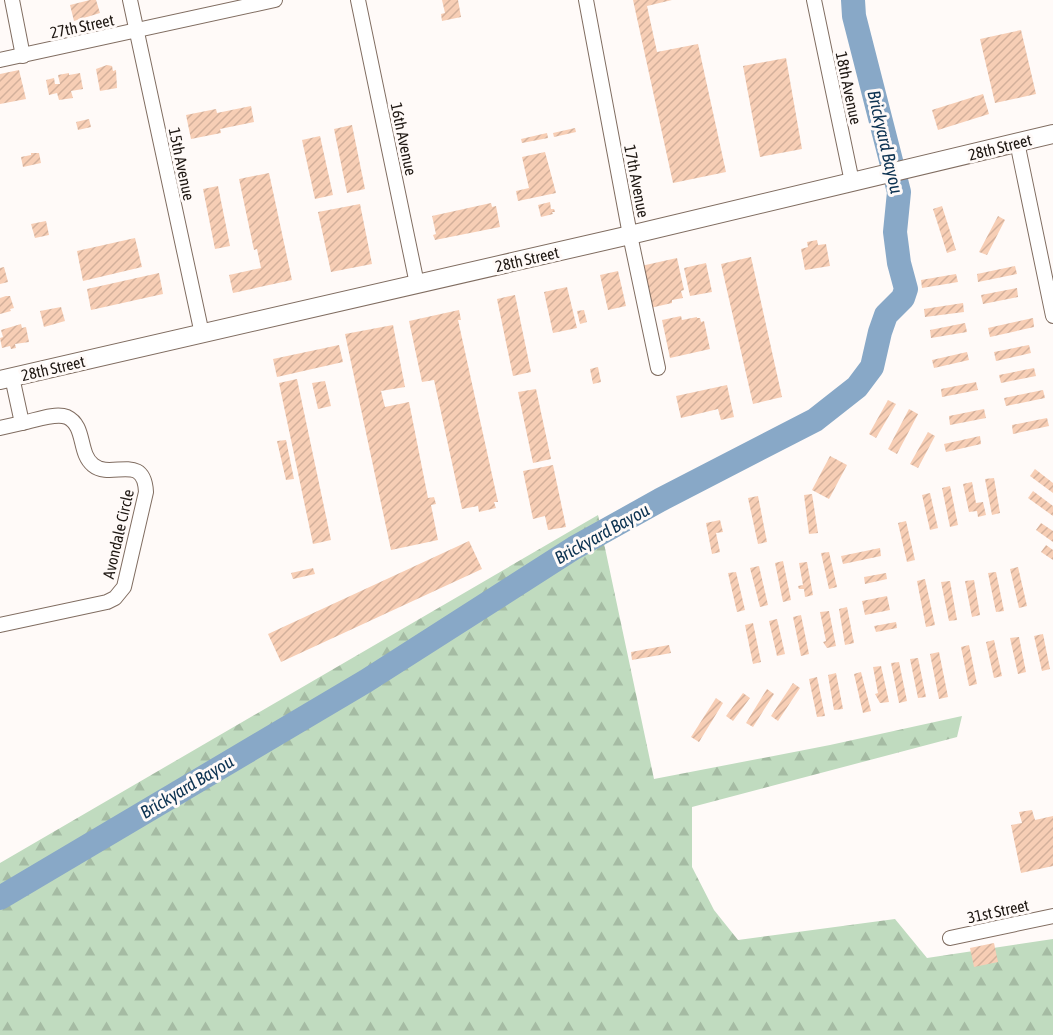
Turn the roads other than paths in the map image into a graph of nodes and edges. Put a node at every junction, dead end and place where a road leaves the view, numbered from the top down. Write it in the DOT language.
graph roads {
  1 [pos="12,0"];
  2 [pos="129,0"];
  3 [pos="275,0"];
  4 [pos="358,0"];
  5 [pos="586,0"];
  6 [pos="814,0"];
  7 [pos="136,32"];
  8 [pos="23,56"];
  9 [pos="0,60"];
  10 [pos="1053,134"];
  11 [pos="1017,142"];
  12 [pos="852,182"];
  13 [pos="630,235"];
  14 [pos="417,284"];
  15 [pos="1053,316"];
  16 [pos="202,334"];
  17 [pos="658,368"];
  18 [pos="6,379"];
  19 [pos="22,423"];
  20 [pos="0,428"];
  21 [pos="0,625"];
  22 [pos="1053,916"];
  23 [pos="950,938"];
  1 -- 8 [label="street"];
  2 -- 7 [label="street, 15th Avenue"];
  3 -- 7 [label="street, 27th Street"];
  4 -- 14 [label="street, 16th Avenue"];
  5 -- 13 [label="street, 17th Avenue"];
  6 -- 12 [label="street, 18th Avenue"];
  7 -- 8 [label="street, 27th Street"];
  7 -- 16 [label="street, 15th Avenue"];
  8 -- 9 [label="street, 27th Street"];
  10 -- 11 [label="main road, 28th Street"];
  11 -- 12 [label="main road, 28th Street"];
  11 -- 15 [label="street"];
  12 -- 13 [label="main road, 28th Street"];
  13 -- 14 [label="main road, 28th Street"];
  13 -- 17 [label="street, 17th Avenue"];
  14 -- 16 [label="main road, 28th Street"];
  16 -- 18 [label="main road, 28th Street"];
  18 -- 19 [label="street"];
  19 -- 20 [label="street, Avondale Circle"];
  19 -- 21 [label="street, Avondale Circle"];
  22 -- 23 [label="street, 31st Street"];
}
